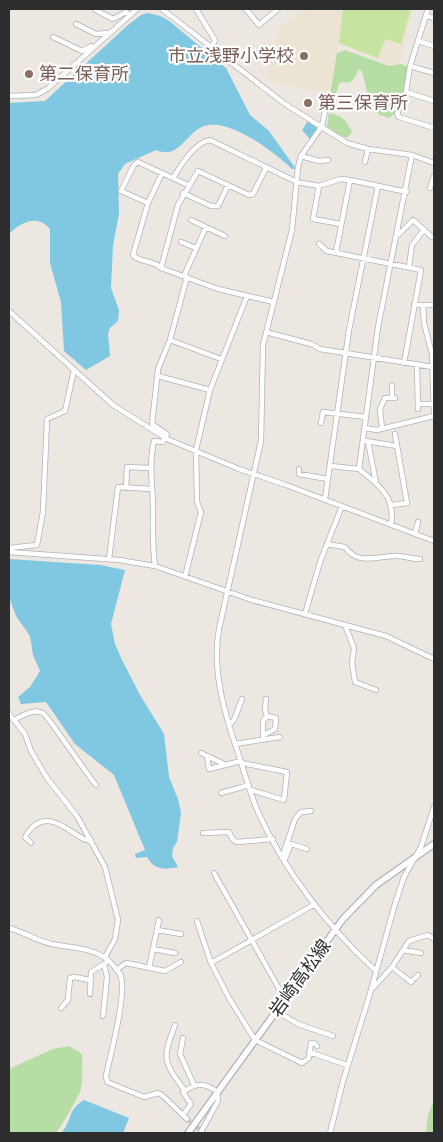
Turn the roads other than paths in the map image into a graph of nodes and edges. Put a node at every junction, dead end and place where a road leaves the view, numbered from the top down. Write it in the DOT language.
graph roads {
  1 [pos="94,9"];
  2 [pos="137,9"];
  3 [pos="162,9"];
  4 [pos="196,9"];
  5 [pos="246,9"];
  6 [pos="428,9"];
  7 [pos="276,10"];
  8 [pos="129,14"];
  9 [pos="426,16"];
  10 [pos="434,18"];
  11 [pos="76,24"];
  12 [pos="109,33"];
  13 [pos="53,37"];
  14 [pos="418,41"];
  15 [pos="434,46"];
  16 [pos="94,47"];
  17 [pos="211,49"];
  18 [pos="410,66"];
  19 [pos="434,73"];
  20 [pos="406,92"];
  21 [pos="9,96"];
  22 [pos="328,97"];
  23 [pos="434,100"];
  24 [pos="322,126"];
  25 [pos="434,128"];
  26 [pos="368,149"];
  27 [pos="412,155"];
  28 [pos="301,156"];
  29 [pos="328,160"];
  30 [pos="365,162"];
  31 [pos="434,163"];
  32 [pos="266,168"];
  33 [pos="162,173"];
  34 [pos="434,176"];
  35 [pos="173,178"];
  36 [pos="350,180"];
  37 [pos="297,182"];
  38 [pos="188,185"];
  39 [pos="228,186"];
  40 [pos="319,186"];
  41 [pos="378,186"];
  42 [pos="430,188"];
  43 [pos="407,192"];
  44 [pos="184,193"];
  45 [pos="148,203"];
  46 [pos="191,220"];
  47 [pos="341,224"];
  48 [pos="206,227"];
  49 [pos="424,230"];
  50 [pos="225,236"];
  51 [pos="397,236"];
  52 [pos="432,237"];
  53 [pos="181,242"];
  54 [pos="319,244"];
  55 [pos="196,248"];
  56 [pos="336,252"];
  57 [pos="363,258"];
  58 [pos="392,263"];
  59 [pos="409,267"];
  60 [pos="161,268"];
  61 [pos="185,276"];
  62 [pos="247,296"];
  63 [pos="274,302"];
  64 [pos="414,305"];
  65 [pos="434,305"];
  66 [pos="423,306"];
  67 [pos="9,311"];
  68 [pos="266,332"];
  69 [pos="170,340"];
  70 [pos="346,354"];
  71 [pos="221,359"];
  72 [pos="374,359"];
  73 [pos="404,363"];
  74 [pos="417,365"];
  75 [pos="432,367"];
  76 [pos="74,370"];
  77 [pos="158,376"];
  78 [pos="392,384"];
  79 [pos="210,390"];
  80 [pos="434,404"];
  81 [pos="338,414"];
  82 [pos="434,414"];
  83 [pos="366,417"];
  84 [pos="321,423"];
  85 [pos="365,428"];
  86 [pos="382,428"];
  87 [pos="395,434"];
  88 [pos="166,439"];
  89 [pos="365,441"];
  90 [pos="397,446"];
  91 [pos="196,450"];
  92 [pos="331,466"];
  93 [pos="150,468"];
  94 [pos="299,469"];
  95 [pos="359,469"];
  96 [pos="254,474"];
  97 [pos="328,479"];
  98 [pos="376,483"];
  99 [pos="126,488"];
  100 [pos="151,489"];
  101 [pos="325,499"];
  102 [pos="392,505"];
  103 [pos="342,506"];
  104 [pos="418,522"];
  105 [pos="391,525"];
  106 [pos="414,534"];
  107 [pos="434,542"];
  108 [pos="327,544"];
  109 [pos="9,550"];
  110 [pos="109,559"];
  111 [pos="420,559"];
  112 [pos="155,566"];
  113 [pos="185,577"];
  114 [pos="227,592"];
  115 [pos="305,614"];
  116 [pos="345,625"];
  117 [pos="434,659"];
  118 [pos="376,690"];
  119 [pos="242,699"];
  120 [pos="266,699"];
  121 [pos="267,716"];
  122 [pos="11,717"];
  123 [pos="229,725"];
  124 [pos="264,734"];
  125 [pos="280,737"];
  126 [pos="263,740"];
  127 [pos="235,744"];
  128 [pos="201,753"];
  129 [pos="207,756"];
  130 [pos="241,762"];
  131 [pos="226,766"];
  132 [pos="96,785"];
  133 [pos="249,785"];
  134 [pos="251,790"];
  135 [pos="221,793"];
  136 [pos="434,807"];
  137 [pos="311,811"];
  138 [pos="202,833"];
  139 [pos="273,839"];
  140 [pos="91,840"];
  141 [pos="31,843"];
  142 [pos="434,844"];
  143 [pos="307,850"];
  144 [pos="284,857"];
  145 [pos="414,858"];
  146 [pos="214,873"];
  147 [pos="315,904"];
  148 [pos="159,920"];
  149 [pos="197,921"];
  150 [pos="9,928"];
  151 [pos="157,930"];
  152 [pos="336,930"];
  153 [pos="181,934"];
  154 [pos="253,939"];
  155 [pos="434,939"];
  156 [pos="153,948"];
  157 [pos="403,950"];
  158 [pos="175,953"];
  159 [pos="421,953"];
  160 [pos="106,961"];
  161 [pos="181,962"];
  162 [pos="211,963"];
  163 [pos="392,967"];
  164 [pos="149,968"];
  165 [pos="116,970"];
  166 [pos="375,970"];
  167 [pos="418,975"];
  168 [pos="89,980"];
  169 [pos="371,990"];
  170 [pos="90,994"];
  171 [pos="286,997"];
  172 [pos="61,1008"];
  173 [pos="276,1011"];
  174 [pos="103,1016"];
  175 [pos="175,1025"];
  176 [pos="333,1036"];
  177 [pos="183,1038"];
  178 [pos="255,1040"];
  179 [pos="317,1046"];
  180 [pos="309,1052"];
  181 [pos="347,1065"];
  182 [pos="194,1085"];
  183 [pos="184,1091"];
  184 [pos="217,1092"];
  185 [pos="183,1115"];
  186 [pos="187,1119"];
  187 [pos="201,1132"];
  188 [pos="188,1133"];
  189 [pos="330,1133"];
  1 -- 8 [label="street"];
  2 -- 8 [label="street"];
  3 -- 17 [label="street"];
  4 -- 17 [label="street"];
  5 -- 7 [label="street"];
  6 -- 9 [label="street"];
  8 -- 12 [label="street"];
  9 -- 10 [label="street"];
  9 -- 14 [label="street"];
  11 -- 12 [label="street"];
  12 -- 16 [label="street"];
  13 -- 16 [label="street"];
  14 -- 15 [label="street"];
  14 -- 18 [label="street"];
  16 -- 21 [label="street"];
  17 -- 24 [label="street"];
  18 -- 19 [label="street"];
  18 -- 20 [label="street"];
  20 -- 23 [label="street"];
  20 -- 25 [label="street"];
  22 -- 24 [label="street"];
  24 -- 26 [label="street"];
  24 -- 28 [label="street"];
  26 -- 27 [label="street"];
  26 -- 30 [label="street"];
  27 -- 31 [label="street"];
  27 -- 43 [label="street"];
  28 -- 29 [label="street"];
  28 -- 37 [label="street"];
  32 -- 35 [label="street"];
  32 -- 37 [label="street"];
  32 -- 39 [label="street"];
  33 -- 35 [label="street"];
  33 -- 45 [label="street"];
  33 -- 45 [label="street"];
  34 -- 42 [label="street"];
  35 -- 38 [label="street"];
  36 -- 40 [label="street"];
  36 -- 41 [label="street"];
  36 -- 47 [label="street"];
  37 -- 40 [label="street"];
  37 -- 63 [label="street"];
  38 -- 39 [label="street"];
  38 -- 44 [label="street"];
  39 -- 44 [label="street"];
  40 -- 47 [label="street"];
  41 -- 43 [label="street"];
  41 -- 57 [label="street"];
  43 -- 51 [label="street"];
  44 -- 60 [label="street"];
  45 -- 60 [label="street"];
  46 -- 48 [label="street"];
  47 -- 56 [label="street"];
  48 -- 50 [label="street"];
  48 -- 55 [label="street"];
  49 -- 51 [label="street"];
  49 -- 52 [label="street"];
  49 -- 59 [label="street"];
  51 -- 58 [label="street"];
  53 -- 55 [label="street"];
  54 -- 56 [label="street"];
  55 -- 61 [label="street"];
  56 -- 57 [label="street"];
  57 -- 58 [label="street"];
  57 -- 70 [label="street"];
  58 -- 59 [label="street"];
  58 -- 72 [label="street"];
  59 -- 64 [label="street"];
  60 -- 61 [label="street"];
  61 -- 62 [label="street"];
  61 -- 69 [label="street"];
  62 -- 63 [label="street"];
  62 -- 71 [label="street"];
  63 -- 68 [label="street"];
  64 -- 66 [label="street"];
  64 -- 73 [label="street"];
  65 -- 66 [label="street"];
  66 -- 75 [label="street"];
  67 -- 76 [label="street"];
  68 -- 70 [label="street"];
  68 -- 96 [label="street"];
  69 -- 71 [label="street"];
  69 -- 77 [label="street"];
  70 -- 72 [label="street"];
  70 -- 81 [label="street"];
  71 -- 79 [label="street"];
  72 -- 73 [label="street"];
  72 -- 83 [label="street"];
  73 -- 74 [label="street"];
  74 -- 75 [label="street"];
  74 -- 80 [label="street"];
  75 -- 80 [label="street"];
  76 -- 88 [label="street"];
  76 -- 109 [label="street"];
  77 -- 79 [label="street"];
  77 -- 88 [label="street"];
  78 -- 86 [label="street"];
  79 -- 91 [label="street"];
  80 -- 82 [label="street"];
  81 -- 83 [label="street"];
  81 -- 84 [label="street"];
  81 -- 92 [label="street"];
  82 -- 86 [label="street"];
  83 -- 85 [label="street"];
  85 -- 86 [label="street"];
  85 -- 89 [label="street"];
  87 -- 90 [label="street"];
  88 -- 91 [label="street"];
  88 -- 93 [label="street"];
  89 -- 90 [label="street"];
  89 -- 95 [label="street"];
  89 -- 98 [label="street"];
  90 -- 102 [label="street"];
  91 -- 96 [label="street"];
  91 -- 113 [label="street"];
  92 -- 95 [label="street"];
  92 -- 97 [label="street"];
  93 -- 99 [label="street"];
  93 -- 100 [label="street"];
  94 -- 97 [label="street"];
  95 -- 98 [label="street"];
  96 -- 101 [label="street"];
  96 -- 114 [label="street"];
  97 -- 101 [label="street"];
  98 -- 102 [label="street"];
  99 -- 100 [label="street"];
  99 -- 110 [label="street"];
  100 -- 112 [label="street"];
  101 -- 103 [label="street"];
  102 -- 105 [label="street"];
  103 -- 105 [label="street"];
  103 -- 108 [label="street"];
  104 -- 106 [label="street"];
  105 -- 106 [label="street"];
  106 -- 107 [label="street"];
  108 -- 111 [label="street"];
  108 -- 115 [label="street"];
  109 -- 110 [label="street"];
  110 -- 112 [label="street"];
  112 -- 113 [label="street"];
  113 -- 114 [label="street"];
  114 -- 115 [label="street"];
  114 -- 123 [label="street"];
  115 -- 116 [label="street"];
  116 -- 117 [label="street"];
  116 -- 118 [label="street"];
  119 -- 123 [label="street"];
  120 -- 121 [label="street"];
  121 -- 124 [label="street"];
  121 -- 124 [label="street"];
  122 -- 132 [label="street"];
  122 -- 140 [label="street"];
  123 -- 127 [label="street"];
  124 -- 126 [label="street"];
  125 -- 126 [label="street"];
  126 -- 127 [label="street"];
  127 -- 130 [label="street"];
  128 -- 129 [label="street"];
  129 -- 131 [label="street"];
  129 -- 131 [label="street"];
  130 -- 131 [label="street"];
  130 -- 133 [label="street"];
  130 -- 134 [label="street"];
  133 -- 134 [label="street"];
  133 -- 135 [label="street"];
  134 -- 139 [label="street"];
  136 -- 145 [label="street"];
  137 -- 144 [label="street"];
  138 -- 139 [label="street"];
  139 -- 144 [label="street"];
  140 -- 141 [label="street"];
  140 -- 160 [label="street"];
  142 -- 145 [label="main road, 岩崎高松線"];
  143 -- 144 [label="street"];
  144 -- 147 [label="street"];
  145 -- 152 [label="main road, 岩崎高松線"];
  145 -- 166 [label="street"];
  146 -- 154 [label="street"];
  147 -- 152 [label="street"];
  147 -- 154 [label="street"];
  148 -- 151 [label="street"];
  149 -- 162 [label="street"];
  150 -- 160 [label="street"];
  151 -- 153 [label="street"];
  151 -- 156 [label="street"];
  152 -- 166 [label="street"];
  152 -- 171 [label="main road, 岩崎高松線"];
  154 -- 162 [label="street"];
  154 -- 171 [label="street"];
  155 -- 157 [label="street"];
  156 -- 158 [label="street"];
  156 -- 164 [label="street"];
  157 -- 159 [label="street"];
  157 -- 163 [label="street"];
  160 -- 165 [label="street"];
  160 -- 168 [label="street"];
  160 -- 174 [label="street"];
  161 -- 164 [label="street"];
  162 -- 178 [label="street"];
  163 -- 167 [label="street"];
  163 -- 169 [label="street"];
  164 -- 165 [label="street"];
  165 -- 185 [label="street"];
  166 -- 169 [label="street"];
  168 -- 170 [label="street"];
  168 -- 172 [label="street"];
  169 -- 181 [label="street"];
  171 -- 173 [label="main road, 岩崎高松線"];
  173 -- 176 [label="street"];
  173 -- 178 [label="main road, 岩崎高松線"];
  175 -- 183 [label="street"];
  177 -- 182 [label="street"];
  178 -- 180 [label="street"];
  178 -- 184 [label="main road, 岩崎高松線"];
  179 -- 180 [label="street"];
  180 -- 181 [label="street"];
  181 -- 189 [label="street"];
  182 -- 183 [label="street"];
  182 -- 184 [label="street"];
  183 -- 185 [label="street"];
  184 -- 187 [label="street"];
  184 -- 188 [label="main road, 岩崎高松線"];
  185 -- 186 [label="street"];
}
